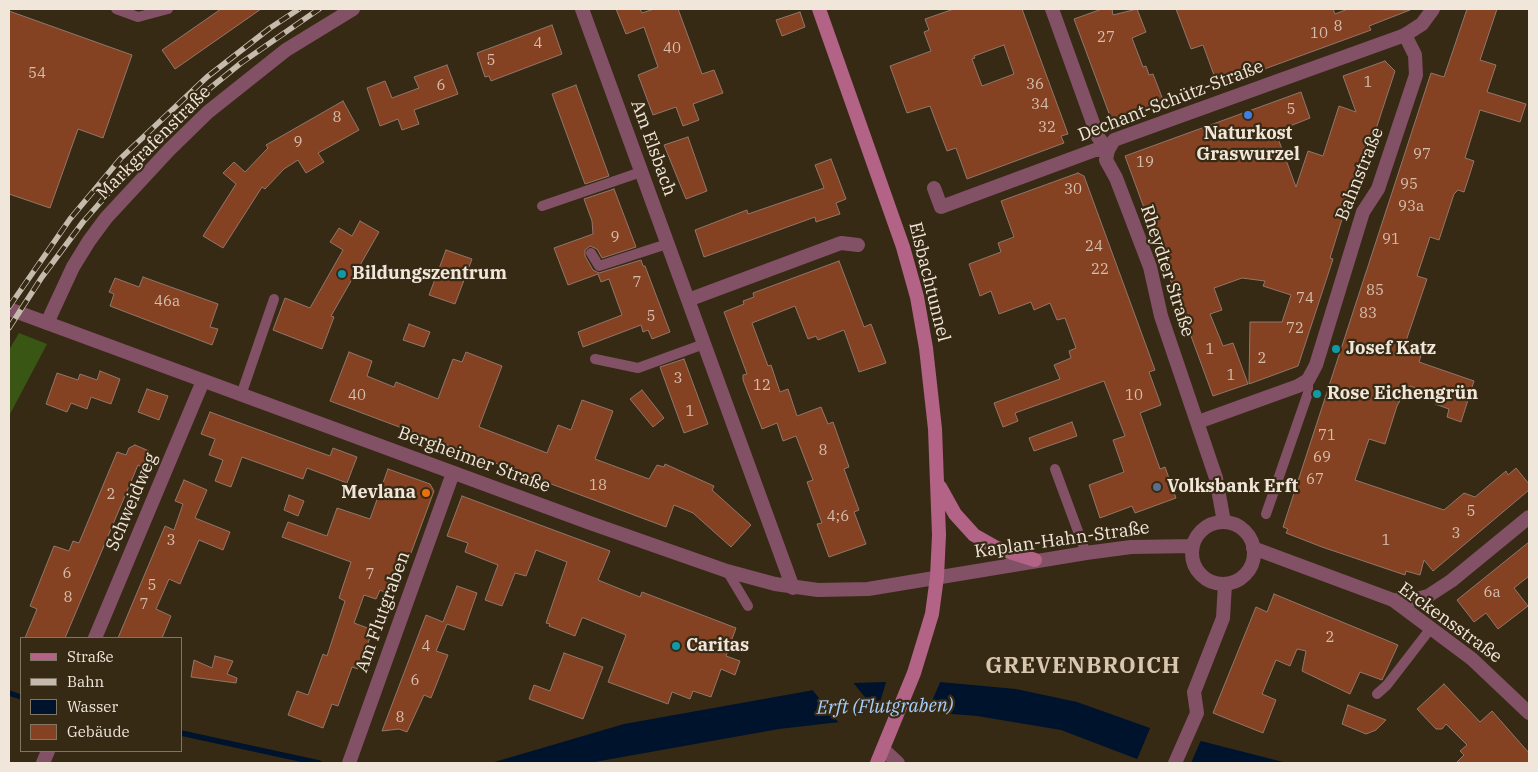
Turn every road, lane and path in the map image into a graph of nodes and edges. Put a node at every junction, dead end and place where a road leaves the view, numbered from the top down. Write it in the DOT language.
graph roads {
  1 [pos="116,9"];
  2 [pos="168,9"];
  3 [pos="353,9"];
  4 [pos="582,9"];
  5 [pos="819,9"];
  6 [pos="1052,9"];
  7 [pos="1433,9"];
  8 [pos="1405,35"];
  9 [pos="1108,150"];
  10 [pos="641,172"];
  11 [pos="934,188"];
  12 [pos="542,206"];
  13 [pos="667,244"];
  14 [pos="858,245"];
  15 [pos="591,253"];
  16 [pos="274,299"];
  17 [pos="688,300"];
  18 [pos="9,308"];
  19 [pos="46,323"];
  20 [pos="704,344"];
  21 [pos="595,359"];
  22 [pos="1308,380"];
  23 [pos="203,381"];
  24 [pos="241,395"];
  25 [pos="1198,422"];
  26 [pos="1055,469"];
  27 [pos="453,473"];
  28 [pos="938,484"];
  29 [pos="1266,514"];
  30 [pos="1529,517"];
  31 [pos="1224,522"];
  32 [pos="1193,546"];
  33 [pos="1253,548"];
  34 [pos="1086,553"];
  35 [pos="1035,560"];
  36 [pos="727,571"];
  37 [pos="937,577"];
  38 [pos="1225,584"];
  39 [pos="793,588"];
  40 [pos="1393,600"];
  41 [pos="748,606"];
  42 [pos="1431,628"];
  43 [pos="95,637"];
  44 [pos="1377,694"];
  45 [pos="1529,713"];
  46 [pos="883,749"];
  47 [pos="349,763"];
  48 [pos="877,763"];
  49 [pos="898,763"];
  50 [pos="1175,763"];
  1 -- 2 [label="lane"];
  3 -- 19 [label="street, Markgrafenstraße"];
  4 -- 10 [label="street, Am Elsbach"];
  5 -- 28 [label="main road, Elsbachtunnel"];
  6 -- 9 [label="street, Rheydter Straße"];
  7 -- 8 [label="street"];
  8 -- 9 [label="street, Dechant-Schütz-Straße"];
  8 -- 22 [label="street, Bahnstraße"];
  9 -- 11 [label="street, Dechant-Schütz-Straße"];
  9 -- 25 [label="street, Rheydter Straße"];
  10 -- 12 [label="lane"];
  10 -- 13 [label="street, Am Elsbach"];
  13 -- 15 [label="lane"];
  13 -- 17 [label="street, Am Elsbach"];
  14 -- 17 [label="street"];
  16 -- 24 [label="lane"];
  17 -- 20 [label="street, Am Elsbach"];
  18 -- 19 [label="street, Bergheimer Straße"];
  19 -- 23 [label="street, Bergheimer Straße"];
  20 -- 21 [label="lane"];
  20 -- 39 [label="street, Am Elsbach"];
  22 -- 25 [label="street"];
  22 -- 29 [label="lane"];
  23 -- 24 [label="street, Bergheimer Straße"];
  23 -- 43 [label="street, Schweidweg"];
  24 -- 27 [label="street, Bergheimer Straße"];
  25 -- 31 [label="street, Rheydter Straße"];
  26 -- 34 [label="lane"];
  27 -- 36 [label="street, Bergheimer Straße"];
  27 -- 47 [label="street, Am Flutgraben"];
  28 -- 35 [label="main road"];
  28 -- 37 [label="main road, Elsbachtunnel"];
  30 -- 40 [label="street"];
  31 -- 32 [label="street"];
  31 -- 33 [label="street"];
  32 -- 34 [label="street, Kaplan-Hahn-Straße"];
  32 -- 38 [label="street"];
  33 -- 38 [label="street"];
  33 -- 40 [label="street, Erckensstraße"];
  34 -- 35 [label="street, Kaplan-Hahn-Straße"];
  35 -- 37 [label="street, Kaplan-Hahn-Straße"];
  36 -- 39 [label="street, Bergheimer Straße"];
  36 -- 41 [label="lane"];
  37 -- 39 [label="street, Bergheimer Straße"];
  37 -- 46 [label="main road, Elsbachtunnel"];
  38 -- 50 [label="street"];
  40 -- 42 [label="street, Erckensstraße"];
  42 -- 44 [label="lane"];
  42 -- 45 [label="street, Erckensstraße"];
  46 -- 48 [label="main road, Elsbachtunnel"];
  46 -- 49 [label="street"];
}
